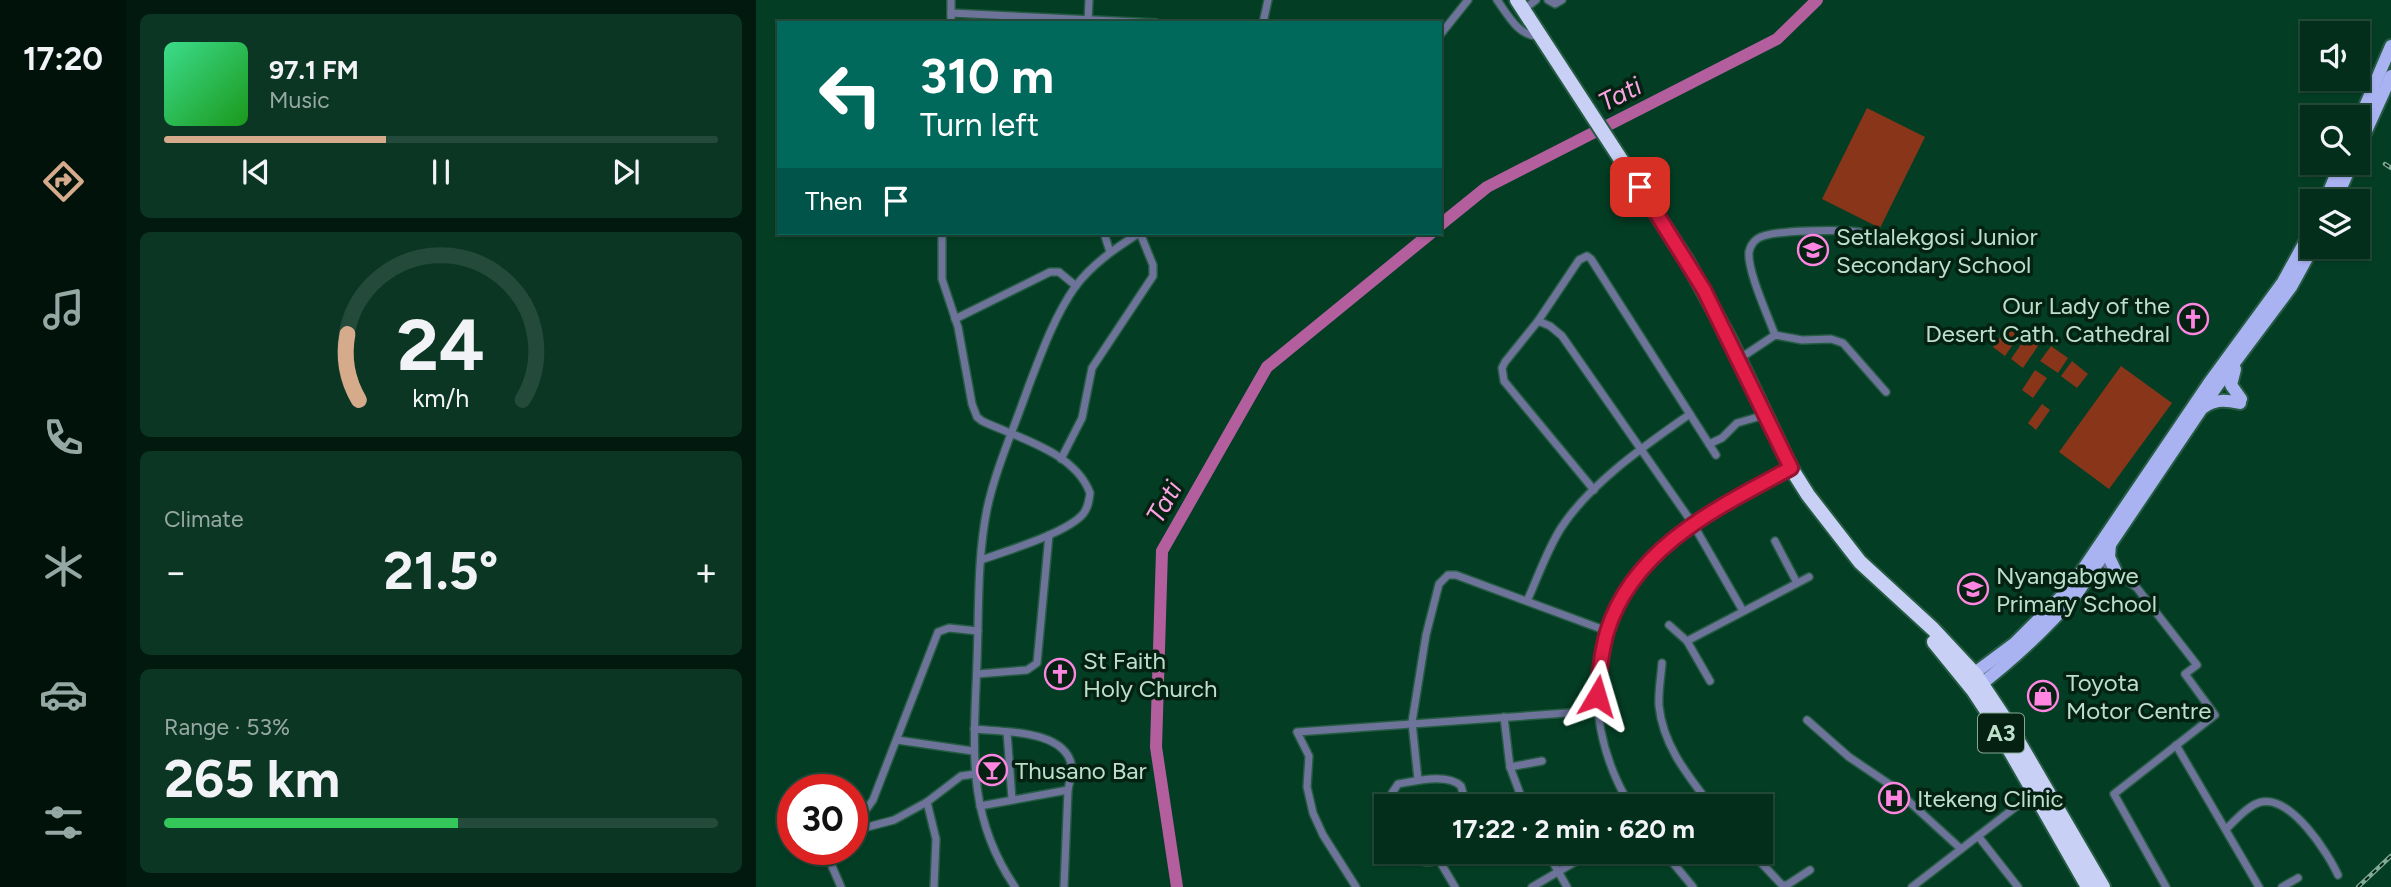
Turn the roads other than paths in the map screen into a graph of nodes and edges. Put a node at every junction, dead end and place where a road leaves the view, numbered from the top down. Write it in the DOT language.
graph roads {
  1 [pos="951,0"];
  2 [pos="1089,0"];
  3 [pos="1268,0"];
  4 [pos="1468,0"];
  5 [pos="1497,0"];
  6 [pos="1535,0"];
  7 [pos="1548,0"];
  8 [pos="1562,0"];
  9 [pos="1520,5"];
  10 [pos="951,13"];
  11 [pos="951,21"];
  12 [pos="1073,21"];
  13 [pos="1088,21"];
  14 [pos="1263,21"];
  15 [pos="1442,32"];
  16 [pos="1540,36"];
  17 [pos="2391,46"];
  18 [pos="2391,76"];
  19 [pos="2370,110"];
  20 [pos="1859,232"];
  21 [pos="942,235"];
  22 [pos="1105,235"];
  23 [pos="1137,235"];
  24 [pos="1141,235"];
  25 [pos="2300,251"];
  26 [pos="1110,252"];
  27 [pos="2307,259"];
  28 [pos="1076,286"];
  29 [pos="956,319"];
  30 [pos="1538,321"];
  31 [pos="1775,335"];
  32 [pos="2238,352"];
  33 [pos="1739,359"];
  34 [pos="1886,392"];
  35 [pos="2203,408"];
  36 [pos="1690,414"];
  37 [pos="1765,415"];
  38 [pos="1011,435"];
  39 [pos="1709,444"];
  40 [pos="1641,448"];
  41 [pos="1716,455"];
  42 [pos="1061,459"];
  43 [pos="1791,468"];
  44 [pos="1594,490"];
  45 [pos="1693,524"];
  46 [pos="1049,535"];
  47 [pos="1775,541"];
  48 [pos="2110,544"];
  49 [pos="2095,557"];
  50 [pos="981,560"];
  51 [pos="2117,574"];
  52 [pos="2088,576"];
  53 [pos="1810,577"];
  54 [pos="1797,583"];
  55 [pos="1527,601"];
  56 [pos="1743,611"];
  57 [pos="1669,625"];
  58 [pos="978,631"];
  59 [pos="1607,631"];
  60 [pos="1687,641"];
  61 [pos="1662,663"];
  62 [pos="977,674"];
  63 [pos="1710,681"];
  64 [pos="1974,682"];
  65 [pos="1596,711"];
  66 [pos="1504,717"];
  67 [pos="1807,720"];
  68 [pos="1412,722"];
  69 [pos="974,729"];
  70 [pos="1007,732"];
  71 [pos="897,740"];
  72 [pos="2176,745"];
  73 [pos="974,751"];
  74 [pos="1542,761"];
  75 [pos="1510,767"];
  76 [pos="975,774"];
  77 [pos="1418,780"];
  78 [pos="2038,789"];
  79 [pos="1068,790"];
  80 [pos="1392,794"];
  81 [pos="1464,794"];
  82 [pos="1520,794"];
  83 [pos="1624,794"];
  84 [pos="1702,794"];
  85 [pos="1012,799"];
  86 [pos="927,802"];
  87 [pos="981,806"];
  88 [pos="868,808"];
  89 [pos="868,826"];
  90 [pos="2225,829"];
  91 [pos="1978,836"];
  92 [pos="1961,849"];
  93 [pos="1441,864"];
  94 [pos="1553,864"];
  95 [pos="1573,864"];
  96 [pos="1674,864"];
  97 [pos="1762,864"];
  98 [pos="831,865"];
  99 [pos="1810,870"];
  100 [pos="1558,873"];
  101 [pos="2338,875"];
  102 [pos="2298,878"];
  103 [pos="841,887"];
  104 [pos="934,887"];
  105 [pos="1015,887"];
  106 [pos="1065,887"];
  107 [pos="1356,887"];
  108 [pos="1455,887"];
  109 [pos="1532,887"];
  110 [pos="1567,887"];
  111 [pos="1693,887"];
  112 [pos="1912,887"];
  113 [pos="2018,887"];
  114 [pos="2088,887"];
  115 [pos="2103,887"];
  116 [pos="2166,887"];
  117 [pos="2259,887"];
  118 [pos="2282,887"];
  1 -- 10 [label="street"];
  2 -- 13 [label="street"];
  3 -- 14 [label="street"];
  4 -- 15 [label="street"];
  5 -- 16 [label="street"];
  6 -- 9 [label="street"];
  7 -- 8 [label="street"];
  9 -- 16 [label="highway, A3"];
  10 -- 11 [label="street"];
  10 -- 12 [label="street"];
  16 -- 33 [label="highway, A3"];
  17 -- 19 [label="main road"];
  18 -- 19 [label="main road"];
  20 -- 31 [label="street"];
  21 -- 29 [label="street"];
  22 -- 26 [label="street"];
  23 -- 26 [label="street"];
  24 -- 42 [label="street"];
  25 -- 32 [label="main road"];
  26 -- 28 [label="street"];
  27 -- 32 [label="main road"];
  28 -- 29 [label="street"];
  28 -- 38 [label="street"];
  29 -- 38 [label="street"];
  30 -- 36 [label="street"];
  30 -- 40 [label="street"];
  30 -- 44 [label="street"];
  31 -- 33 [label="street"];
  31 -- 34 [label="street"];
  32 -- 35 [label="main road"];
  32 -- 35 [label="main road"];
  32 -- 49 [label="main road"];
  33 -- 37 [label="highway, A3"];
  35 -- 48 [label="main road"];
  36 -- 39 [label="street"];
  36 -- 40 [label="street"];
  37 -- 39 [label="street"];
  37 -- 43 [label="highway, A3"];
  38 -- 42 [label="street"];
  38 -- 50 [label="street"];
  39 -- 41 [label="street"];
  40 -- 44 [label="street"];
  40 -- 45 [label="street"];
  42 -- 46 [label="street"];
  43 -- 45 [label="street"];
  43 -- 64 [label="highway, A3"];
  44 -- 55 [label="street"];
  45 -- 56 [label="street"];
  45 -- 59 [label="street"];
  46 -- 50 [label="street"];
  46 -- 62 [label="street"];
  47 -- 54 [label="street"];
  48 -- 49 [label="main road"];
  48 -- 51 [label="main road"];
  49 -- 51 [label="street"];
  49 -- 52 [label="main road"];
  49 -- 64 [label="main road"];
  50 -- 58 [label="street"];
  51 -- 52 [label="main road"];
  51 -- 72 [label="street"];
  52 -- 64 [label="main road"];
  53 -- 54 [label="street"];
  54 -- 56 [label="street"];
  55 -- 59 [label="street"];
  55 -- 68 [label="street"];
  56 -- 60 [label="street"];
  57 -- 60 [label="street"];
  58 -- 62 [label="street"];
  58 -- 71 [label="street"];
  59 -- 65 [label="street"];
  60 -- 63 [label="street"];
  61 -- 84 [label="street"];
  62 -- 69 [label="street"];
  64 -- 78 [label="highway, A3"];
  65 -- 66 [label="street"];
  65 -- 83 [label="street"];
  66 -- 68 [label="street"];
  66 -- 75 [label="street"];
  67 -- 92 [label="street"];
  68 -- 77 [label="street"];
  68 -- 107 [label="street"];
  69 -- 70 [label="street"];
  69 -- 73 [label="street"];
  70 -- 79 [label="street"];
  70 -- 85 [label="street"];
  71 -- 73 [label="street"];
  71 -- 88 [label="street"];
  72 -- 90 [label="street"];
  72 -- 116 [label="street"];
  73 -- 76 [label="street"];
  74 -- 75 [label="street"];
  75 -- 82 [label="street"];
  76 -- 86 [label="street"];
  76 -- 87 [label="street"];
  77 -- 80 [label="street"];
  77 -- 81 [label="street"];
  78 -- 91 [label="street"];
  78 -- 114 [label="highway, A3"];
  78 -- 115 [label="highway, A3"];
  79 -- 85 [label="street"];
  79 -- 106 [label="street"];
  85 -- 87 [label="street"];
  86 -- 89 [label="street"];
  86 -- 104 [label="street"];
  87 -- 105 [label="street"];
  90 -- 101 [label="street"];
  90 -- 117 [label="street"];
  91 -- 92 [label="street"];
  91 -- 113 [label="street"];
  92 -- 112 [label="street"];
  93 -- 108 [label="street"];
  94 -- 100 [label="street"];
  95 -- 100 [label="street"];
  96 -- 111 [label="street"];
  97 -- 99 [label="street"];
  98 -- 103 [label="street"];
  100 -- 109 [label="street"];
  100 -- 110 [label="street"];
  102 -- 118 [label="street"];
}
